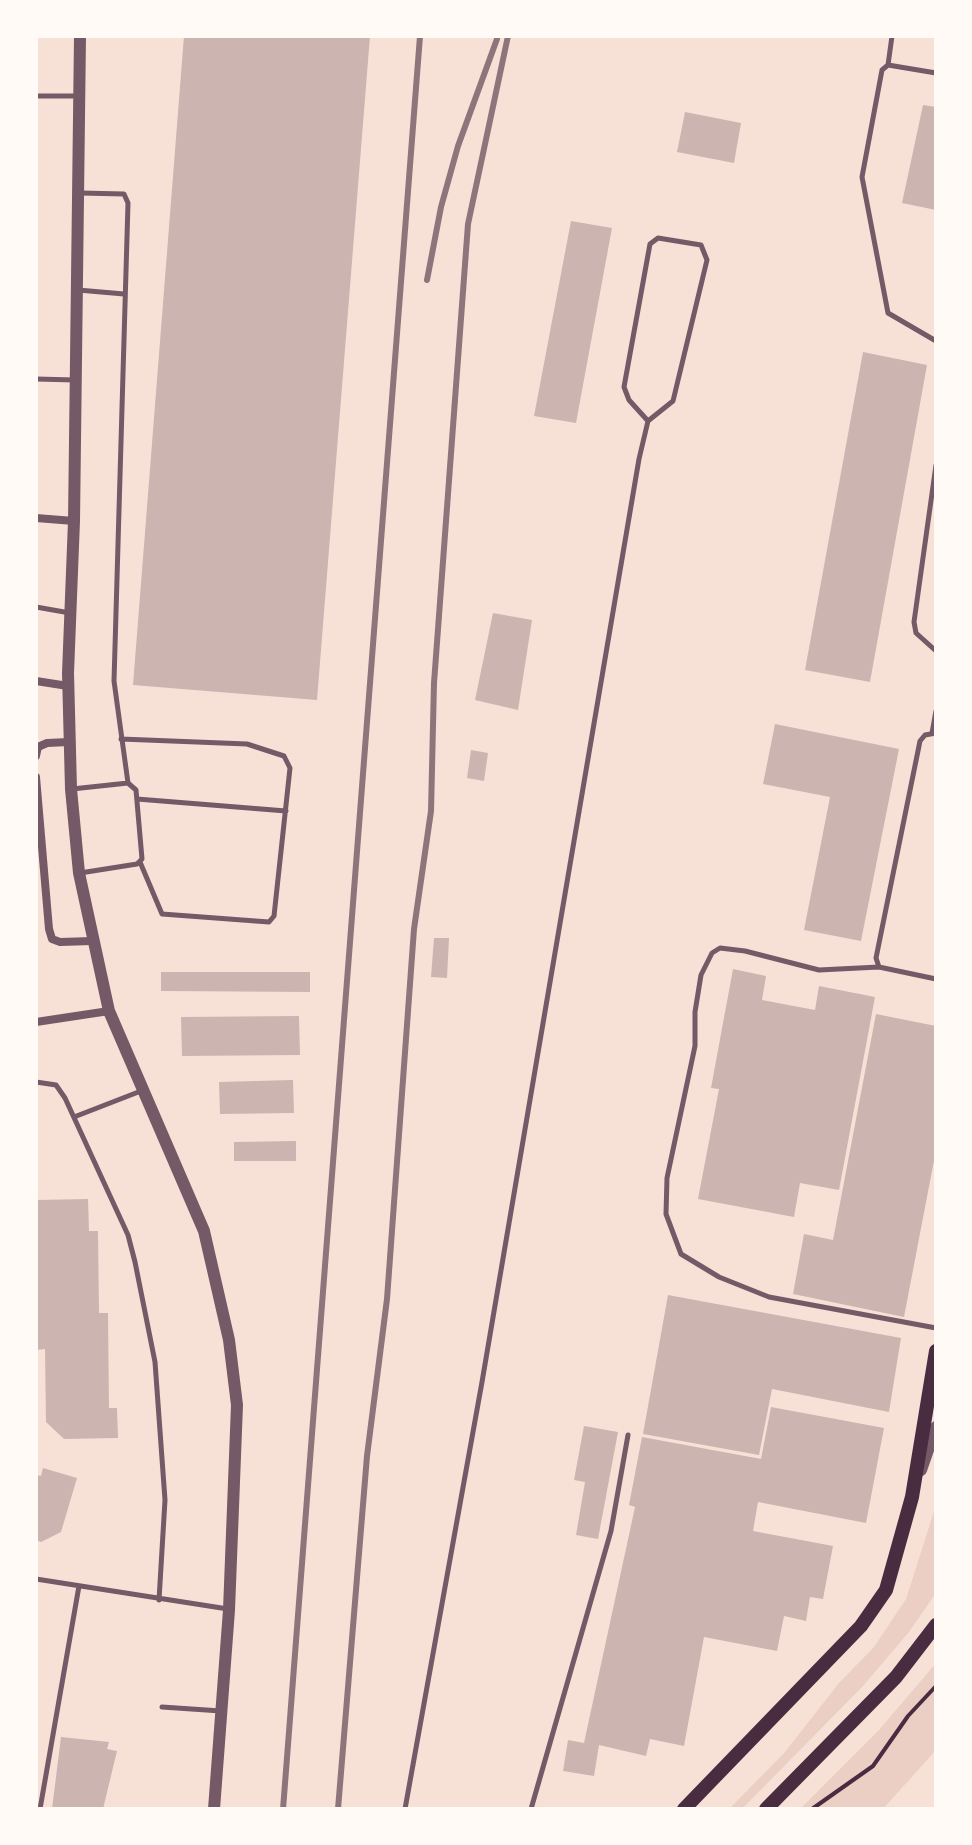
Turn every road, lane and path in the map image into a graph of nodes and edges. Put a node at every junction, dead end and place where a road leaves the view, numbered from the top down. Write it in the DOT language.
graph roads {
  1 [pos="80,36"];
  2 [pos="892,36"];
  3 [pos="888,65"];
  4 [pos="936,73"];
  5 [pos="36,96"];
  6 [pos="80,96"];
  7 [pos="78,193"];
  8 [pos="77,290"];
  9 [pos="124,294"];
  10 [pos="936,341"];
  11 [pos="36,379"];
  12 [pos="76,380"];
  13 [pos="648,421"];
  14 [pos="936,465"];
  15 [pos="36,518"];
  16 [pos="74,521"];
  17 [pos="36,607"];
  18 [pos="71,613"];
  19 [pos="936,651"];
  20 [pos="36,681"];
  21 [pos="68,686"];
  22 [pos="936,711"];
  23 [pos="934,733"];
  24 [pos="121,739"];
  25 [pos="69,742"];
  26 [pos="36,756"];
  27 [pos="36,777"];
  28 [pos="128,783"];
  29 [pos="71,789"];
  30 [pos="137,799"];
  31 [pos="286,811"];
  32 [pos="140,862"];
  33 [pos="79,873"];
  34 [pos="92,941"];
  35 [pos="879,967"];
  36 [pos="936,979"];
  37 [pos="109,1011"];
  38 [pos="36,1022"];
  39 [pos="36,1082"];
  40 [pos="142,1091"];
  41 [pos="74,1117"];
  42 [pos="936,1328"];
  43 [pos="936,1351"];
  44 [pos="936,1427"];
  45 [pos="628,1435"];
  46 [pos="912,1497"];
  47 [pos="36,1579"];
  48 [pos="79,1586"];
  49 [pos="159,1600"];
  50 [pos="229,1610"];
  51 [pos="936,1625"];
  52 [pos="936,1686"];
  53 [pos="162,1707"];
  54 [pos="221,1711"];
  55 [pos="40,1809"];
  56 [pos="214,1809"];
  57 [pos="405,1809"];
  58 [pos="531,1809"];
  59 [pos="684,1809"];
  60 [pos="766,1809"];
  61 [pos="812,1809"];
  1 -- 6 [label="street"];
  2 -- 3 [label="lane"];
  3 -- 4 [label="lane"];
  3 -- 10 [label="lane"];
  5 -- 6 [label="lane"];
  6 -- 7 [label="street"];
  7 -- 8 [label="street"];
  7 -- 9 [label="lane"];
  8 -- 9 [label="lane"];
  8 -- 12 [label="street"];
  9 -- 24 [label="lane"];
  11 -- 12 [label="lane"];
  12 -- 16 [label="street"];
  13 -- 13 [label="lane"];
  13 -- 57 [label="lane"];
  14 -- 19 [label="lane"];
  15 -- 16 [label="street"];
  16 -- 18 [label="street"];
  17 -- 18 [label="lane"];
  18 -- 21 [label="street"];
  20 -- 21 [label="street"];
  21 -- 25 [label="street"];
  22 -- 23 [label="lane"];
  23 -- 35 [label="lane"];
  24 -- 28 [label="lane"];
  24 -- 31 [label="lane"];
  25 -- 26 [label="street"];
  25 -- 29 [label="street"];
  27 -- 34 [label="street"];
  28 -- 29 [label="lane"];
  28 -- 30 [label="lane"];
  29 -- 33 [label="street"];
  30 -- 31 [label="lane"];
  30 -- 32 [label="lane"];
  31 -- 32 [label="lane"];
  32 -- 33 [label="lane"];
  33 -- 34 [label="street"];
  34 -- 37 [label="street"];
  35 -- 36 [label="lane"];
  35 -- 42 [label="lane"];
  37 -- 38 [label="street"];
  37 -- 40 [label="street"];
  39 -- 41 [label="lane"];
  40 -- 41 [label="lane"];
  40 -- 50 [label="street"];
  41 -- 49 [label="lane"];
  43 -- 46 [label="main road"];
  44 -- 46 [label="street"];
  45 -- 58 [label="lane"];
  46 -- 59 [label="main road"];
  47 -- 48 [label="lane"];
  48 -- 49 [label="lane"];
  48 -- 55 [label="lane"];
  49 -- 50 [label="lane"];
  50 -- 54 [label="street"];
  51 -- 60 [label="main road"];
  52 -- 61 [label="path"];
  53 -- 54 [label="lane"];
  54 -- 56 [label="street"];
}
